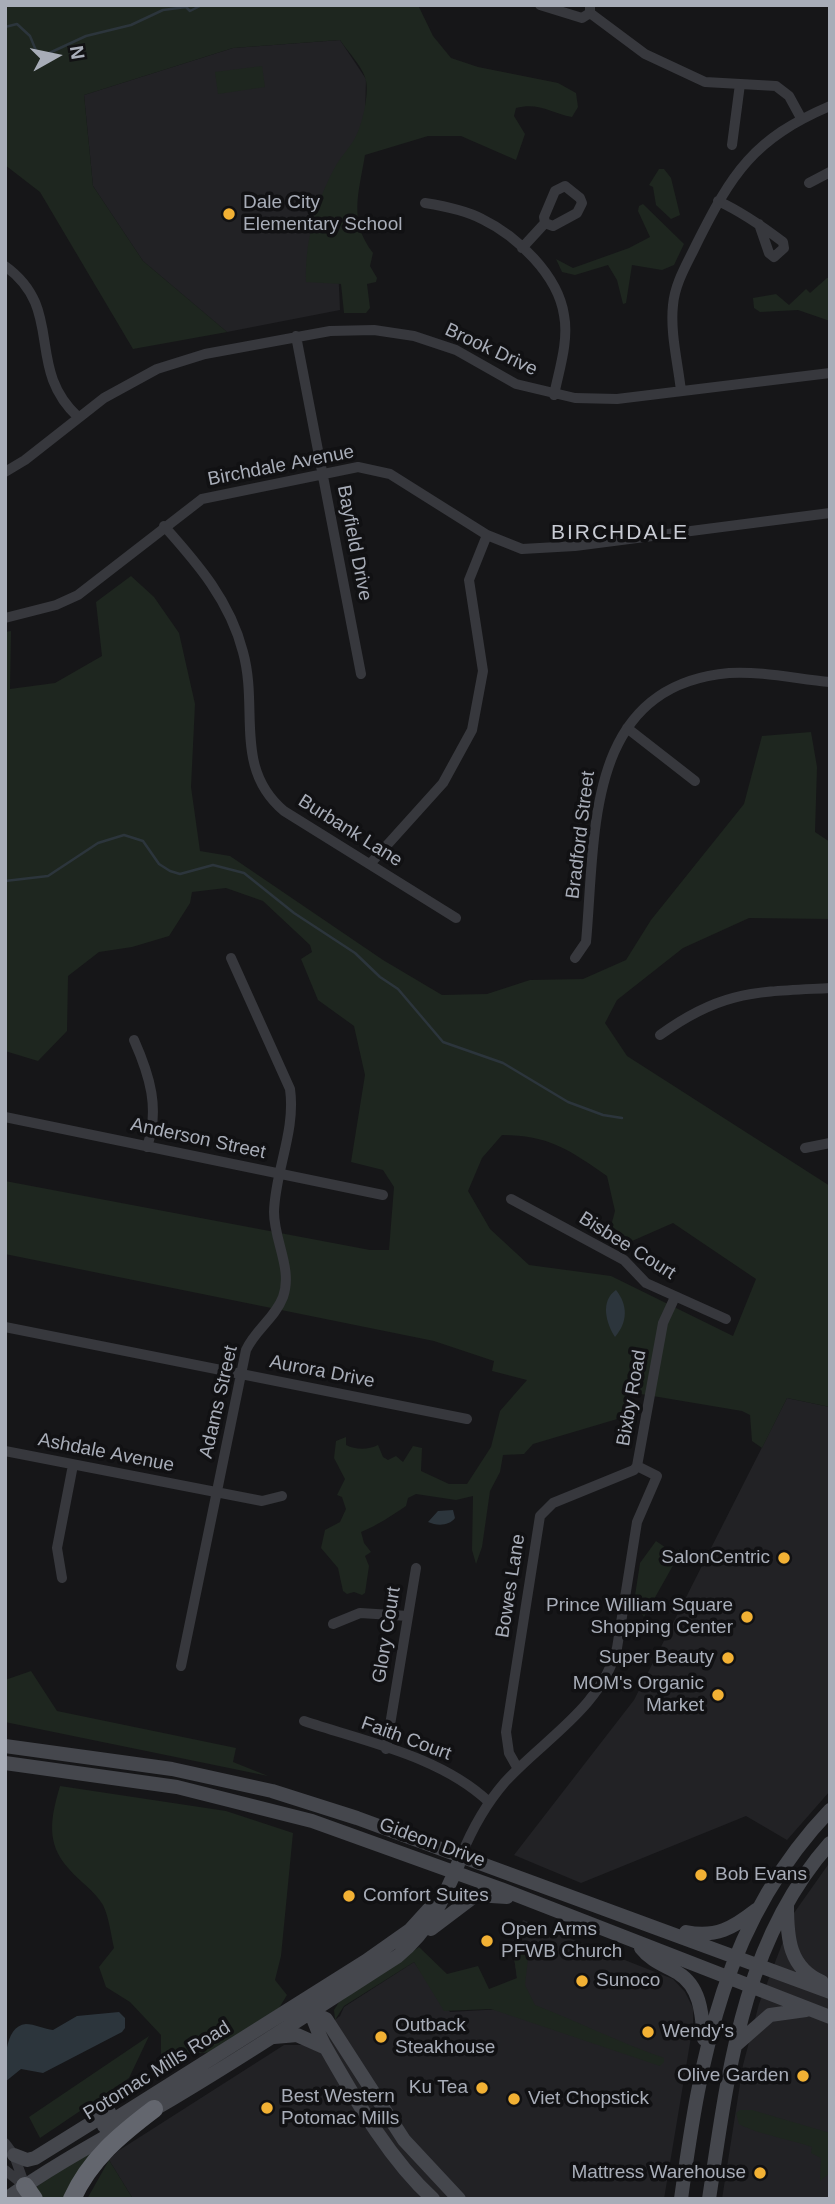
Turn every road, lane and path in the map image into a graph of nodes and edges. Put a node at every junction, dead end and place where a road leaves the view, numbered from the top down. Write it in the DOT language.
graph roads {
  1 [pos="540,5"];
  2 [pos="590,9"];
  3 [pos="740,84"];
  4 [pos="830,106"];
  5 [pos="801,118"];
  6 [pos="732,145"];
  7 [pos="830,172"];
  8 [pos="809,183"];
  9 [pos="718,201"];
  10 [pos="425,203"];
  11 [pos="545,223"];
  12 [pos="759,224"];
  13 [pos="522,248"];
  14 [pos="5,266"];
  15 [pos="296,337"];
  16 [pos="830,373"];
  17 [pos="681,391"];
  18 [pos="554,395"];
  19 [pos="78,417"];
  20 [pos="5,472"];
  21 [pos="323,473"];
  22 [pos="830,513"];
  23 [pos="164,526"];
  24 [pos="487,536"];
  25 [pos="5,618"];
  26 [pos="362,674"];
  27 [pos="830,682"];
  28 [pos="626,728"];
  29 [pos="695,781"];
  30 [pos="370,864"];
  31 [pos="456,918"];
  32 [pos="231,958"];
  33 [pos="575,958"];
  34 [pos="830,988"];
  35 [pos="660,1035"];
  36 [pos="134,1041"];
  37 [pos="5,1117"];
  38 [pos="830,1143"];
  39 [pos="147,1147"];
  40 [pos="805,1148"];
  41 [pos="280,1174"];
  42 [pos="383,1195"];
  43 [pos="511,1199"];
  44 [pos="675,1297"];
  45 [pos="726,1320"];
  46 [pos="5,1327"];
  47 [pos="241,1374"];
  48 [pos="467,1419"];
  49 [pos="5,1451"];
  50 [pos="73,1465"];
  51 [pos="637,1466"];
  52 [pos="217,1493"];
  53 [pos="282,1496"];
  54 [pos="415,1568"];
  55 [pos="62,1578"];
  56 [pos="408,1616"];
  57 [pos="333,1623"];
  58 [pos="181,1666"];
  59 [pos="304,1721"];
  60 [pos="5,1746"];
  61 [pos="386,1749"];
  62 [pos="48,1752"];
  63 [pos="5,1763"];
  64 [pos="46,1769"];
  65 [pos="518,1769"];
  66 [pos="489,1802"];
  67 [pos="830,1810"];
  68 [pos="830,1843"];
  69 [pos="461,1856"];
  70 [pos="455,1872"];
  71 [pos="518,1898"];
  72 [pos="788,1902"];
  73 [pos="760,1907"];
  74 [pos="664,1931"];
  75 [pos="419,1938"];
  76 [pos="638,1944"];
  77 [pos="735,1957"];
  78 [pos="757,1965"];
  79 [pos="726,1978"];
  80 [pos="830,1986"];
  81 [pos="750,1987"];
  82 [pos="830,1992"];
  83 [pos="307,2007"];
  84 [pos="811,2010"];
  85 [pos="830,2017"];
  86 [pos="271,2037"];
  87 [pos="325,2047"];
  88 [pos="733,2048"];
  89 [pos="706,2050"];
  90 [pos="171,2084"];
  91 [pos="155,2109"];
  92 [pos="9,2149"];
  93 [pos="5,2170"];
  94 [pos="29,2192"];
  95 [pos="6,2199"];
  96 [pos="72,2199"];
  97 [pos="433,2199"];
  98 [pos="459,2199"];
  99 [pos="681,2199"];
  100 [pos="709,2199"];
  1 -- 2 [label="street"];
  2 -- 3 [label="street"];
  3 -- 5 [label="street"];
  3 -- 6 [label="street"];
  4 -- 5 [label="street"];
  5 -- 9 [label="street"];
  7 -- 8 [label="street"];
  9 -- 12 [label="street"];
  9 -- 17 [label="street"];
  10 -- 13 [label="street"];
  11 -- 13 [label="street"];
  13 -- 18 [label="street"];
  14 -- 19 [label="street"];
  15 -- 18 [label="street, Brook Drive"];
  15 -- 19 [label="street, Brook Drive"];
  15 -- 21 [label="street, Bayfield Drive"];
  16 -- 17 [label="street, Brook Drive"];
  17 -- 18 [label="street, Brook Drive"];
  19 -- 20 [label="street, Brook Drive"];
  21 -- 23 [label="street, Birchdale Avenue"];
  21 -- 24 [label="street, Birchdale Avenue"];
  21 -- 26 [label="street, Bayfield Drive"];
  22 -- 24 [label="street, Birchdale Avenue"];
  23 -- 25 [label="street, Birchdale Avenue"];
  23 -- 30 [label="street, Burbank Lane"];
  24 -- 30 [label="street"];
  27 -- 28 [label="street, Bradford Street"];
  28 -- 29 [label="street"];
  28 -- 33 [label="street, Bradford Street"];
  30 -- 31 [label="street, Burbank Lane"];
  32 -- 41 [label="street, Adams Street"];
  34 -- 35 [label="street"];
  36 -- 39 [label="street"];
  37 -- 39 [label="street, Anderson Street"];
  38 -- 40 [label="street"];
  39 -- 41 [label="street, Anderson Street"];
  41 -- 42 [label="street, Anderson Street"];
  41 -- 47 [label="street, Adams Street"];
  43 -- 44 [label="street, Bisbee Court"];
  44 -- 45 [label="street, Bisbee Court"];
  44 -- 51 [label="street, Bixby Road"];
  46 -- 47 [label="street, Aurora Drive"];
  47 -- 48 [label="street, Aurora Drive"];
  47 -- 52 [label="street, Adams Street"];
  49 -- 50 [label="street, Ashdale Avenue"];
  50 -- 52 [label="street, Ashdale Avenue"];
  50 -- 55 [label="street"];
  51 -- 65 [label="street, Bixby Road"];
  51 -- 65 [label="street, Bowes Lane"];
  52 -- 53 [label="street, Ashdale Avenue"];
  52 -- 58 [label="street, Adams Street"];
  54 -- 56 [label="street, Glory Court"];
  56 -- 57 [label="street"];
  56 -- 61 [label="street, Glory Court"];
  59 -- 61 [label="street, Faith Court"];
  60 -- 62 [label="main road, Gideon Drive"];
  61 -- 66 [label="street, Faith Court"];
  62 -- 64 [label="main road"];
  62 -- 69 [label="main road, Gideon Drive"];
  63 -- 64 [label="main road, Gideon Drive"];
  64 -- 70 [label="main road, Gideon Drive"];
  65 -- 66 [label="street, Bixby Road"];
  66 -- 69 [label="street, Bixby Road"];
  67 -- 73 [label="main road"];
  68 -- 72 [label="main road"];
  69 -- 70 [label="main road"];
  69 -- 74 [label="main road, Gideon Drive"];
  70 -- 71 [label="main road, Gideon Drive"];
  70 -- 75 [label="main road"];
  70 -- 83 [label="main road"];
  71 -- 75 [label="main road"];
  71 -- 76 [label="main road, Gideon Drive"];
  72 -- 78 [label="main road"];
  72 -- 80 [label="main road"];
  73 -- 74 [label="main road"];
  73 -- 77 [label="main road"];
  74 -- 77 [label="main road, Gideon Drive"];
  75 -- 83 [label="main road"];
  76 -- 79 [label="main road, Gideon Drive"];
  76 -- 89 [label="main road"];
  77 -- 78 [label="main road, Gideon Drive"];
  77 -- 79 [label="main road"];
  78 -- 81 [label="main road"];
  78 -- 82 [label="main road, Gideon Drive"];
  79 -- 81 [label="main road, Gideon Drive"];
  79 -- 89 [label="main road"];
  81 -- 84 [label="main road, Gideon Drive"];
  81 -- 88 [label="main road"];
  83 -- 86 [label="main road, Potomac Mills Road"];
  83 -- 87 [label="main road"];
  83 -- 90 [label="main road, Potomac Mills Road"];
  83 -- 98 [label="main road"];
  84 -- 85 [label="main road, Gideon Drive"];
  84 -- 88 [label="main road"];
  86 -- 87 [label="main road"];
  86 -- 91 [label="main road, Potomac Mills Road"];
  87 -- 97 [label="main road"];
  88 -- 100 [label="main road"];
  89 -- 99 [label="main road"];
  90 -- 92 [label="main road"];
  90 -- 94 [label="main road, Potomac Mills Road"];
  91 -- 94 [label="main road, Potomac Mills Road"];
  91 -- 96 [label="highway"];
  92 -- 94 [label="street"];
  93 -- 94 [label="street"];
  94 -- 95 [label="main road, Potomac Mills Road"];
}
